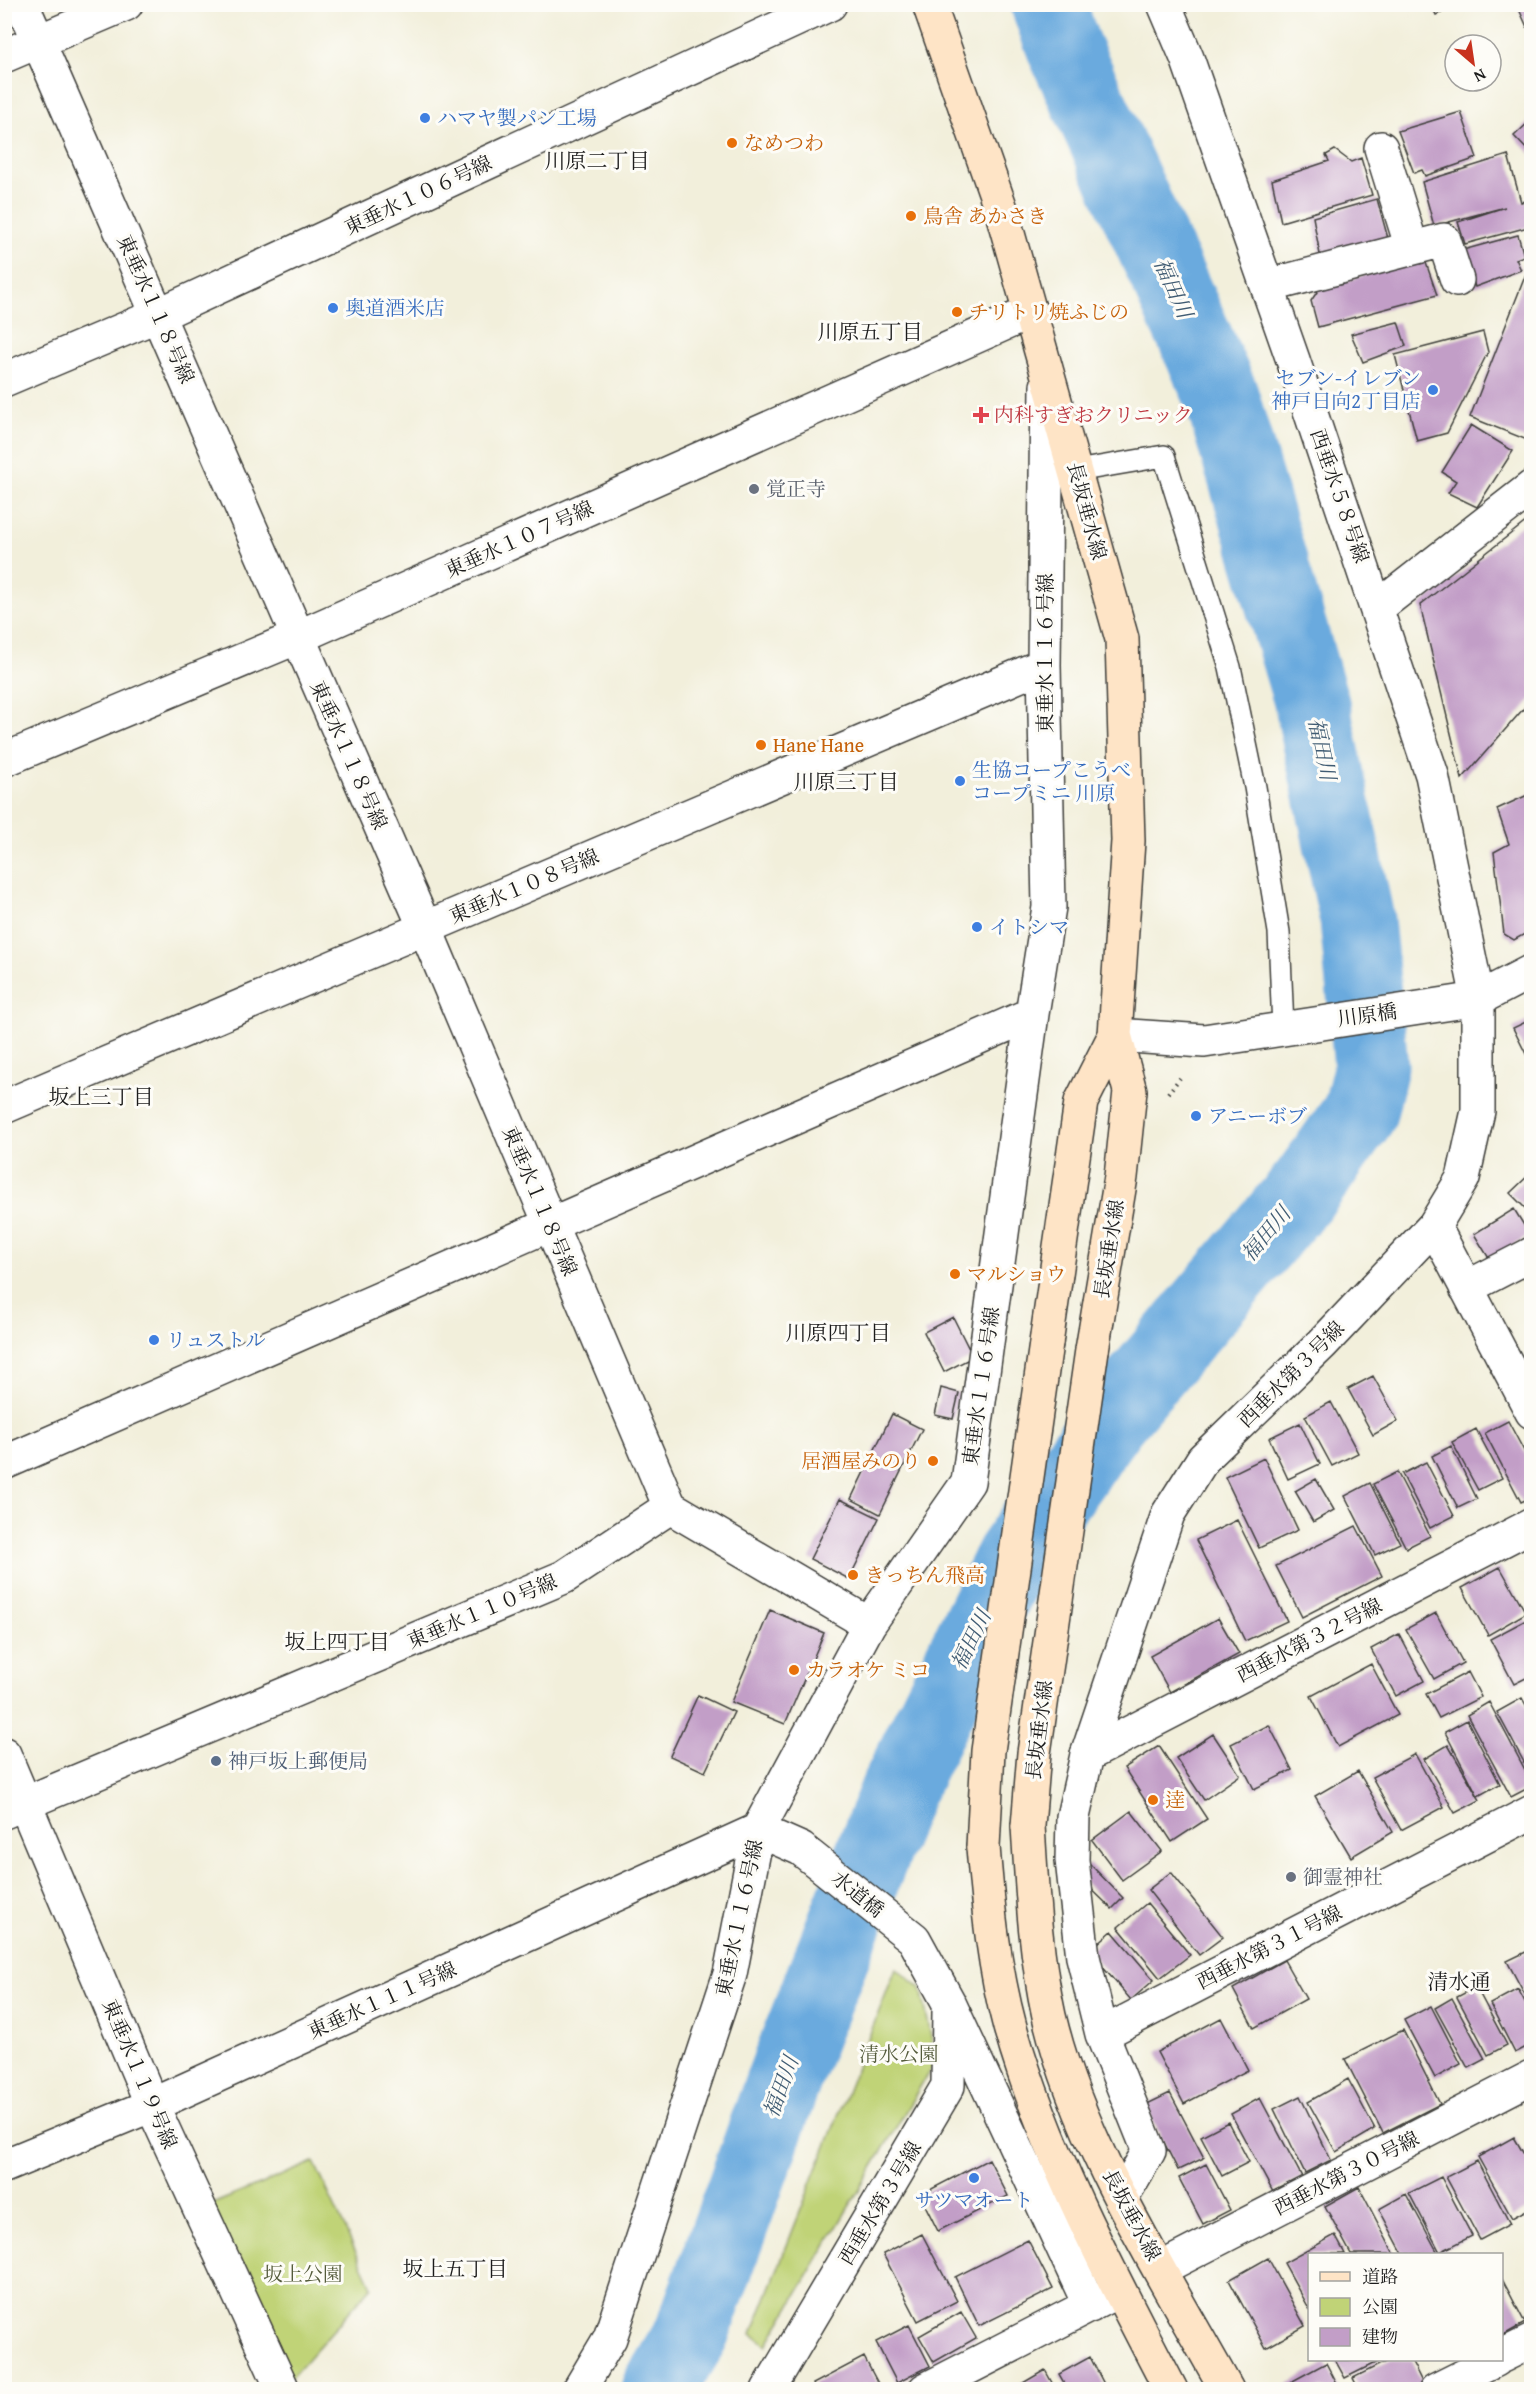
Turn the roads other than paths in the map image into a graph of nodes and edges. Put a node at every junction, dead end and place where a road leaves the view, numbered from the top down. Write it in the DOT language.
graph roads {
  1 [pos="22,4"];
  2 [pos="126,4"];
  3 [pos="830,4"];
  4 [pos="929,4"];
  5 [pos="1164,4"];
  6 [pos="39,42"];
  7 [pos="4,56"];
  8 [pos="1381,148"];
  9 [pos="1412,248"];
  10 [pos="1457,280"];
  11 [pos="1267,286"];
  12 [pos="1031,312"];
  13 [pos="158,315"];
  14 [pos="1047,369"];
  15 [pos="4,380"];
  16 [pos="1076,471"];
  17 [pos="1532,487"];
  18 [pos="1377,608"];
  19 [pos="298,637"];
  20 [pos="1044,665"];
  21 [pos="4,760"];
  22 [pos="425,928"];
  23 [pos="1532,971"];
  24 [pos="1464,1001"];
  25 [pos="1032,1014"];
  26 [pos="1283,1028"];
  27 [pos="1115,1035"];
  28 [pos="4,1107"];
  29 [pos="550,1224"];
  30 [pos="1434,1226"];
  31 [pos="1532,1254"];
  32 [pos="1466,1288"];
  33 [pos="1532,1412"];
  34 [pos="4,1463"];
  35 [pos="670,1507"];
  36 [pos="1532,1525"];
  37 [pos="868,1624"];
  38 [pos="4,1754"];
  39 [pos="1088,1755"];
  40 [pos="15,1808"];
  41 [pos="1532,1812"];
  42 [pos="758,1830"];
  43 [pos="949,2003"];
  44 [pos="1102,2034"];
  45 [pos="1532,2077"];
  46 [pos="152,2105"];
  47 [pos="4,2166"];
  48 [pos="1122,2197"];
  49 [pos="1160,2269"];
  50 [pos="1119,2290"];
  51 [pos="1090,2306"];
  52 [pos="1532,2341"];
  53 [pos="1503,2356"];
  54 [pos="1494,2361"];
  55 [pos="283,2390"];
  56 [pos="579,2390"];
  57 [pos="768,2390"];
  58 [pos="925,2390"];
  59 [pos="1171,2390"];
  60 [pos="1227,2390"];
  61 [pos="1436,2390"];
  1 -- 6 [label="street, 東垂水１１８号線"];
  2 -- 6 [label="street"];
  3 -- 13 [label="street, 東垂水１０６号線"];
  4 -- 12 [label="main road, 長坂垂水線"];
  5 -- 11 [label="street, 西垂水５８号線"];
  6 -- 7 [label="street"];
  6 -- 13 [label="street, 東垂水１１８号線"];
  8 -- 9 [label="street"];
  9 -- 10 [label="street"];
  9 -- 11 [label="street"];
  11 -- 18 [label="street, 西垂水５８号線"];
  12 -- 14 [label="main road, 長坂垂水線"];
  12 -- 19 [label="street, 東垂水１０７号線"];
  13 -- 15 [label="street, 東垂水１０６号線"];
  13 -- 19 [label="street, 東垂水１１８号線"];
  14 -- 16 [label="main road, 長坂垂水線"];
  14 -- 20 [label="street, 東垂水１１６号線"];
  16 -- 26 [label="lane"];
  16 -- 27 [label="main road, 長坂垂水線"];
  17 -- 18 [label="street"];
  18 -- 24 [label="street, 西垂水５８号線"];
  19 -- 21 [label="street, 東垂水１０７号線"];
  19 -- 22 [label="street, 東垂水１１８号線"];
  20 -- 22 [label="street, 東垂水１０８号線"];
  20 -- 25 [label="street, 東垂水１１６号線"];
  22 -- 28 [label="street, 東垂水１０８号線"];
  22 -- 29 [label="street, 東垂水１１８号線"];
  23 -- 24 [label="street, 川原橋"];
  24 -- 26 [label="street, 川原橋"];
  24 -- 30 [label="street, 西垂水第３号線"];
  25 -- 29 [label="street"];
  25 -- 37 [label="street, 東垂水１１６号線"];
  26 -- 27 [label="street"];
  27 -- 48 [label="main road, 長坂垂水線, bridge"];
  27 -- 50 [label="main road, 長坂垂水線, bridge"];
  29 -- 34 [label="street"];
  29 -- 35 [label="street, 東垂水１１８号線"];
  30 -- 32 [label="street"];
  30 -- 39 [label="street, 西垂水第３号線"];
  31 -- 32 [label="street"];
  32 -- 33 [label="street"];
  35 -- 37 [label="street"];
  35 -- 40 [label="street, 東垂水１１０号線"];
  36 -- 39 [label="street, 西垂水第３２号線"];
  37 -- 42 [label="street, 東垂水１１６号線"];
  38 -- 40 [label="street, 東垂水１１９号線"];
  39 -- 44 [label="street, 西垂水第３号線"];
  40 -- 46 [label="street, 東垂水１１９号線"];
  41 -- 44 [label="street, 西垂水第３１号線"];
  42 -- 43 [label="street, 水道橋"];
  42 -- 46 [label="street, 東垂水１１１号線"];
  42 -- 56 [label="street, 東垂水１１６号線"];
  43 -- 51 [label="street"];
  43 -- 57 [label="street, 西垂水第３号線"];
  44 -- 48 [label="street, 西垂水第３号線"];
  45 -- 49 [label="street, 西垂水第３０号線"];
  46 -- 47 [label="street, 東垂水１１１号線"];
  46 -- 55 [label="street, 東垂水１１９号線"];
  48 -- 49 [label="main road, 長坂垂水線"];
  49 -- 60 [label="main road, 長坂垂水線"];
  50 -- 51 [label="street"];
  50 -- 59 [label="main road, 長坂垂水線"];
  51 -- 58 [label="street"];
  52 -- 53 [label="street"];
  54 -- 61 [label="street"];
}
